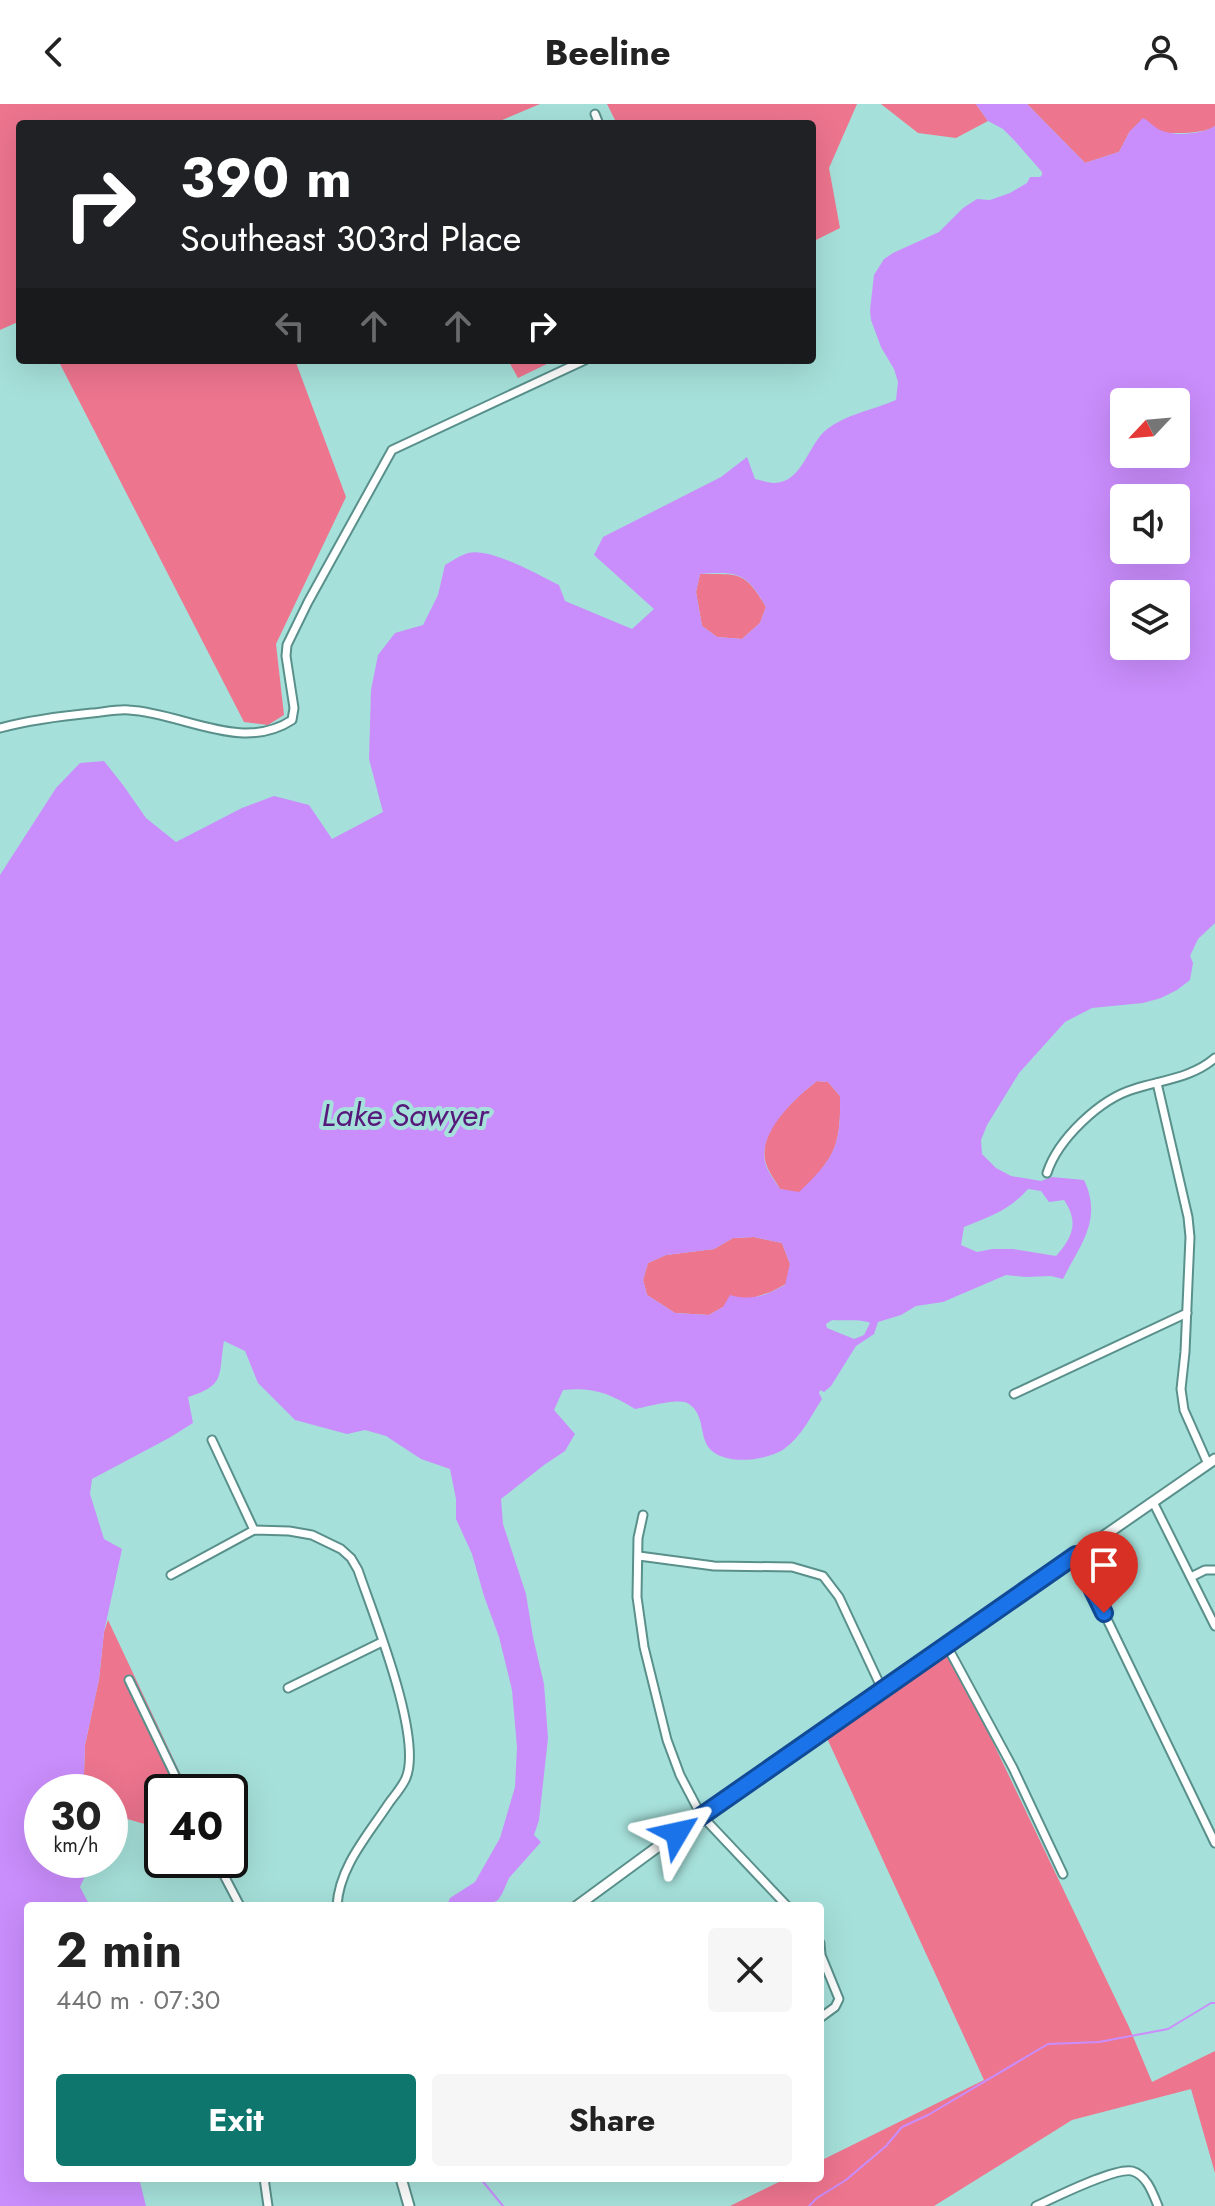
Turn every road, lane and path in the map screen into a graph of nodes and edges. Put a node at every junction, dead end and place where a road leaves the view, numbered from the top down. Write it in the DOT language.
graph roads {
  1 [pos="595,114"];
  2 [pos="597,120"];
  3 [pos="576,364"];
  4 [pos="0,728"];
  5 [pos="1215,1058"];
  6 [pos="1157,1083"];
  7 [pos="1047,1173"];
  8 [pos="1187,1313"];
  9 [pos="1014,1394"];
  10 [pos="212,1440"];
  11 [pos="1212,1461"];
  12 [pos="1153,1502"];
  13 [pos="643,1515"];
  14 [pos="254,1530"];
  15 [pos="1076,1555"];
  16 [pos="639,1556"];
  17 [pos="1215,1570"];
  18 [pos="171,1575"];
  19 [pos="1191,1577"];
  20 [pos="1215,1626"];
  21 [pos="382,1642"];
  22 [pos="947,1646"];
  23 [pos="129,1680"];
  24 [pos="288,1688"];
  25 [pos="882,1689"];
  26 [pos="174,1774"];
  27 [pos="701,1815"];
  28 [pos="1215,1843"];
  29 [pos="1063,1874"];
  30 [pos="225,1878"];
  31 [pos="238,1902"];
  32 [pos="338,1902"];
  33 [pos="582,1902"];
  34 [pos="781,1902"];
  35 [pos="824,1964"];
  36 [pos="824,2015"];
  37 [pos="265,2182"];
  38 [pos="402,2182"];
  39 [pos="268,2206"];
  40 [pos="409,2206"];
  41 [pos="1036,2206"];
  42 [pos="1158,2206"];
  1 -- 2 [label="street"];
  3 -- 4 [label="street"];
  5 -- 6 [label="street"];
  6 -- 7 [label="street"];
  6 -- 8 [label="street"];
  8 -- 9 [label="street"];
  8 -- 11 [label="street"];
  10 -- 14 [label="street"];
  11 -- 12 [label="street"];
  12 -- 15 [label="street"];
  12 -- 19 [label="street"];
  13 -- 16 [label="street"];
  14 -- 18 [label="street"];
  14 -- 21 [label="street"];
  15 -- 22 [label="street"];
  15 -- 28 [label="street"];
  16 -- 25 [label="street"];
  16 -- 27 [label="street"];
  17 -- 19 [label="street"];
  19 -- 20 [label="street"];
  21 -- 24 [label="street"];
  21 -- 32 [label="street"];
  22 -- 25 [label="street"];
  22 -- 29 [label="street"];
  23 -- 26 [label="street"];
  25 -- 27 [label="street"];
  27 -- 33 [label="street"];
  27 -- 34 [label="street"];
  30 -- 31 [label="street"];
  35 -- 36 [label="street"];
  37 -- 39 [label="street"];
  38 -- 40 [label="street"];
  41 -- 42 [label="street"];
}
